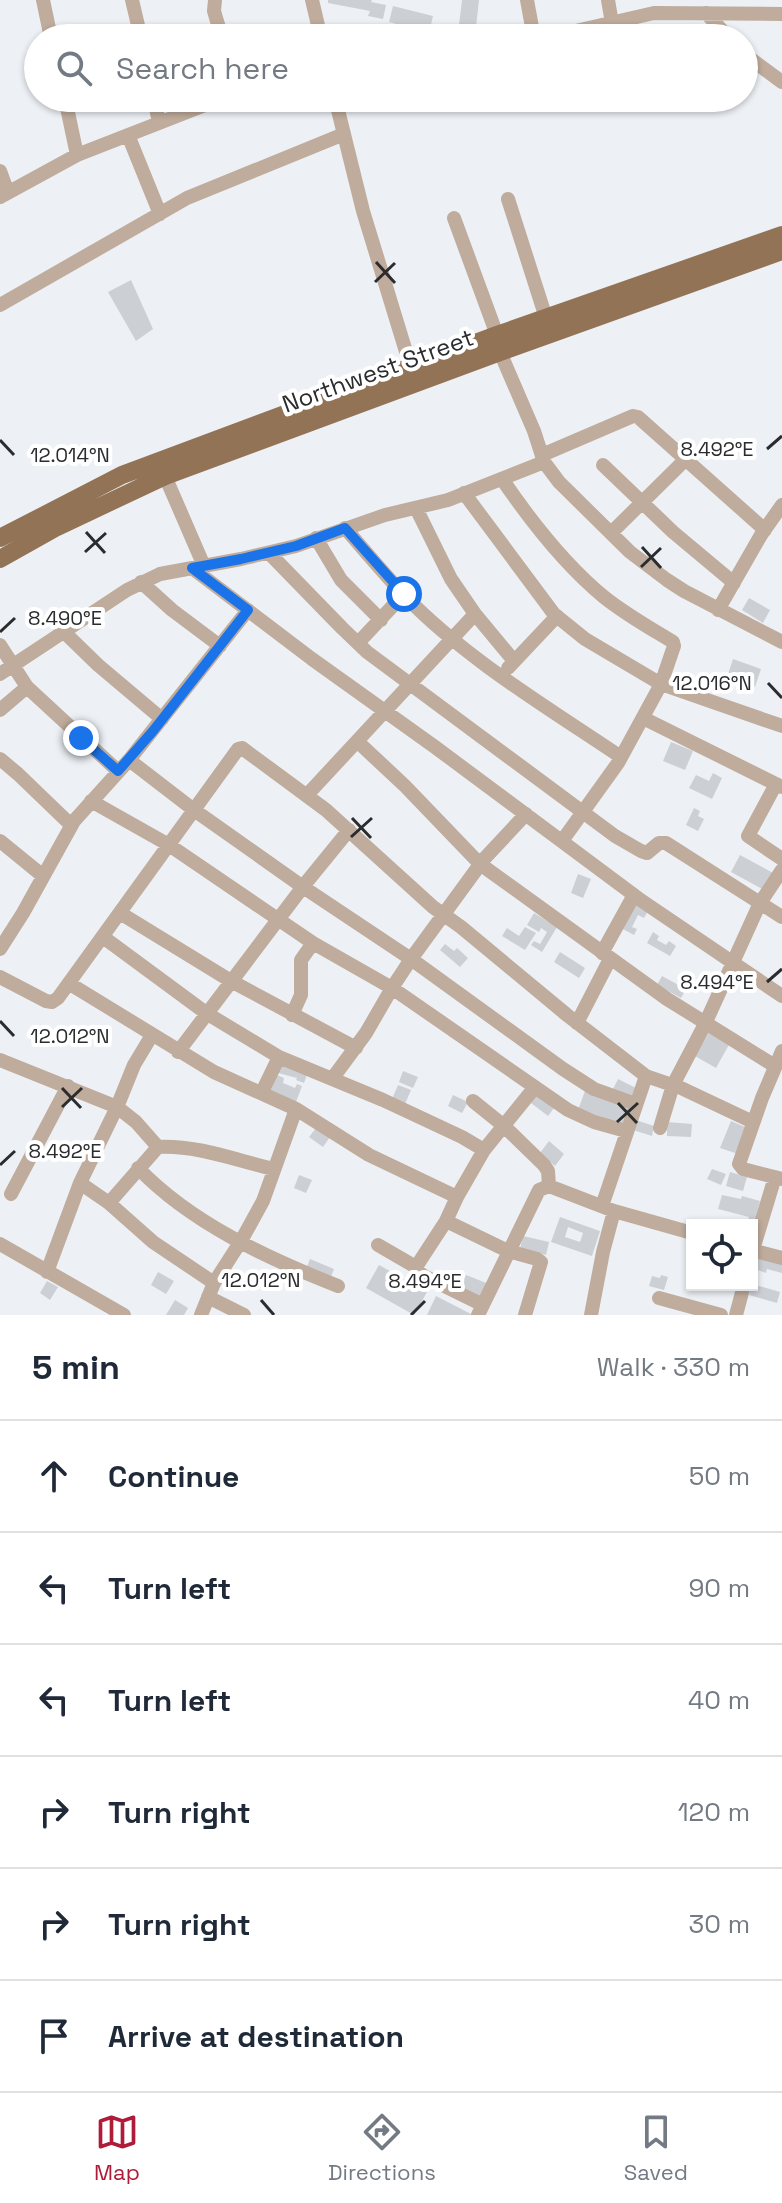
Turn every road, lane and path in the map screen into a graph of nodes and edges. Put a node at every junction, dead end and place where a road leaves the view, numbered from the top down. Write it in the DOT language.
graph roads {
  1 [pos="43,0"];
  2 [pos="132,0"];
  3 [pos="215,0"];
  4 [pos="312,0"];
  5 [pos="527,0"];
  6 [pos="608,0"];
  7 [pos="700,8"];
  8 [pos="782,14"];
  9 [pos="612,23"];
  10 [pos="48,24"];
  11 [pos="138,24"];
  12 [pos="218,24"];
  13 [pos="318,24"];
  14 [pos="531,24"];
  15 [pos="608,24"];
  16 [pos="715,24"];
  17 [pos="758,64"];
  18 [pos="782,82"];
  19 [pos="68,112"];
  20 [pos="157,112"];
  21 [pos="187,112"];
  22 [pos="338,112"];
  23 [pos="159,123"];
  24 [pos="344,134"];
  25 [pos="128,135"];
  26 [pos="77,155"];
  27 [pos="0,171"];
  28 [pos="4,195"];
  29 [pos="508,199"];
  30 [pos="160,214"];
  31 [pos="454,218"];
  32 [pos="782,235"];
  33 [pos="782,251"];
  34 [pos="0,305"];
  35 [pos="546,318"];
  36 [pos="499,344"];
  37 [pos="411,368"];
  38 [pos="543,459"];
  39 [pos="686,459"];
  40 [pos="603,465"];
  41 [pos="165,476"];
  42 [pos="502,479"];
  43 [pos="464,493"];
  44 [pos="642,503"];
  45 [pos="782,505"];
  46 [pos="416,508"];
  47 [pos="345,528"];
  48 [pos="765,530"];
  49 [pos="611,533"];
  50 [pos="0,538"];
  51 [pos="316,538"];
  52 [pos="269,553"];
  53 [pos="0,559"];
  54 [pos="198,567"];
  55 [pos="141,582"];
  56 [pos="734,583"];
  57 [pos="404,594"];
  58 [pos="248,610"];
  59 [pos="718,610"];
  60 [pos="475,614"];
  61 [pos="557,616"];
  62 [pos="381,620"];
  63 [pos="64,632"];
  64 [pos="453,638"];
  65 [pos="782,642"];
  66 [pos="358,643"];
  67 [pos="0,645"];
  68 [pos="220,646"];
  69 [pos="514,661"];
  70 [pos="6,670"];
  71 [pos="502,676"];
  72 [pos="411,684"];
  73 [pos="661,684"];
  74 [pos="27,687"];
  75 [pos="0,710"];
  76 [pos="386,712"];
  77 [pos="643,718"];
  78 [pos="162,719"];
  79 [pos="782,726"];
  80 [pos="358,742"];
  81 [pos="621,757"];
  82 [pos="0,759"];
  83 [pos="129,760"];
  84 [pos="118,771"];
  85 [pos="779,786"];
  86 [pos="307,795"];
  87 [pos="91,801"];
  88 [pos="194,810"];
  89 [pos="582,812"];
  90 [pos="526,814"];
  91 [pos="71,825"];
  92 [pos="349,830"];
  93 [pos="0,841"];
  94 [pos="562,841"];
  95 [pos="169,845"];
  96 [pos="782,859"];
  97 [pos="480,864"];
  98 [pos="782,870"];
  99 [pos="43,876"];
  100 [pos="303,887"];
  101 [pos="634,895"];
  102 [pos="760,903"];
  103 [pos="120,913"];
  104 [pos="444,914"];
  105 [pos="782,917"];
  106 [pos="278,920"];
  107 [pos="103,937"];
  108 [pos="313,943"];
  109 [pos="0,949"];
  110 [pos="606,956"];
  111 [pos="411,959"];
  112 [pos="732,963"];
  113 [pos="0,977"];
  114 [pos="231,981"];
  115 [pos="70,984"];
  116 [pos="392,988"];
  117 [pos="782,996"];
  118 [pos="206,1013"];
  119 [pos="292,1015"];
  120 [pos="577,1023"];
  121 [pos="705,1024"];
  122 [pos="152,1035"];
  123 [pos="356,1048"];
  124 [pos="782,1051"];
  125 [pos="178,1052"];
  126 [pos="279,1057"];
  127 [pos="0,1060"];
  128 [pos="775,1066"];
  129 [pos="646,1076"];
  130 [pos="332,1079"];
  131 [pos="673,1085"];
  132 [pos="68,1086"];
  133 [pos="535,1087"];
  134 [pos="262,1092"];
  135 [pos="473,1101"];
  136 [pos="636,1104"];
  137 [pos="117,1107"];
  138 [pos="296,1109"];
  139 [pos="753,1122"];
  140 [pos="504,1126"];
  141 [pos="660,1128"];
  142 [pos="626,1131"];
  143 [pos="158,1147"];
  144 [pos="484,1150"];
  145 [pos="138,1168"];
  146 [pos="274,1169"];
  147 [pos="778,1178"];
  148 [pos="80,1183"];
  149 [pos="549,1186"];
  150 [pos="11,1194"];
  151 [pos="457,1197"];
  152 [pos="109,1203"];
  153 [pos="608,1208"];
  154 [pos="446,1221"];
  155 [pos="686,1231"];
  156 [pos="758,1234"];
  157 [pos="241,1241"];
  158 [pos="0,1244"];
  159 [pos="378,1245"];
  160 [pos="508,1251"];
  161 [pos="758,1252"];
  162 [pos="782,1258"];
  163 [pos="416,1267"];
  164 [pos="47,1272"];
  165 [pos="338,1286"];
  166 [pos="211,1290"];
  167 [pos="742,1291"];
  168 [pos="659,1298"];
  169 [pos="481,1310"];
  170 [pos="124,1315"];
  171 [pos="201,1315"];
  172 [pos="244,1315"];
  173 [pos="525,1315"];
  174 [pos="591,1315"];
  175 [pos="721,1315"];
  176 [pos="736,1315"];
  1 -- 10 [label="street"];
  2 -- 11 [label="street"];
  3 -- 12 [label="street"];
  4 -- 13 [label="street"];
  5 -- 14 [label="street"];
  6 -- 9 [label="street"];
  7 -- 8 [label="street"];
  7 -- 9 [label="street"];
  7 -- 16 [label="street"];
  9 -- 15 [label="street"];
  17 -- 18 [label="street"];
  19 -- 26 [label="street"];
  20 -- 23 [label="street"];
  21 -- 23 [label="street"];
  22 -- 24 [label="street"];
  23 -- 25 [label="street"];
  24 -- 30 [label="street"];
  24 -- 37 [label="street"];
  25 -- 26 [label="street"];
  25 -- 30 [label="street"];
  26 -- 28 [label="street"];
  27 -- 28 [label="street"];
  29 -- 35 [label="street"];
  30 -- 34 [label="street"];
  31 -- 36 [label="street"];
  32 -- 35 [label="main road, Northwest Street"];
  33 -- 36 [label="main road, Northwest Street"];
  35 -- 36 [label="main road, Northwest Street"];
  36 -- 37 [label="main road, Northwest Street"];
  36 -- 38 [label="street"];
  36 -- 41 [label="main road, Northwest Street"];
  37 -- 50 [label="main road, Northwest Street"];
  38 -- 39 [label="street"];
  38 -- 42 [label="street"];
  38 -- 49 [label="street"];
  39 -- 44 [label="street"];
  39 -- 48 [label="street"];
  40 -- 44 [label="street"];
  41 -- 53 [label="main road, Northwest Street"];
  41 -- 54 [label="street"];
  42 -- 43 [label="street"];
  42 -- 73 [label="street"];
  43 -- 46 [label="street"];
  43 -- 61 [label="street"];
  44 -- 49 [label="street"];
  44 -- 56 [label="street"];
  45 -- 48 [label="street"];
  46 -- 47 [label="street"];
  46 -- 60 [label="street"];
  47 -- 51 [label="street"];
  47 -- 57 [label="street"];
  48 -- 56 [label="street"];
  49 -- 59 [label="street"];
  51 -- 52 [label="street"];
  51 -- 62 [label="street"];
  52 -- 54 [label="street"];
  52 -- 66 [label="street"];
  54 -- 55 [label="street"];
  54 -- 58 [label="street"];
  55 -- 63 [label="street"];
  55 -- 68 [label="street"];
  56 -- 59 [label="street"];
  57 -- 62 [label="street"];
  57 -- 64 [label="street"];
  58 -- 68 [label="street"];
  58 -- 76 [label="street"];
  59 -- 65 [label="street"];
  60 -- 64 [label="street"];
  60 -- 69 [label="street"];
  61 -- 69 [label="street"];
  61 -- 73 [label="street"];
  62 -- 66 [label="street"];
  63 -- 70 [label="street"];
  63 -- 78 [label="street"];
  64 -- 71 [label="street"];
  64 -- 72 [label="street"];
  66 -- 72 [label="street"];
  67 -- 70 [label="street"];
  68 -- 78 [label="street"];
  69 -- 71 [label="street"];
  70 -- 74 [label="street"];
  71 -- 81 [label="street"];
  72 -- 76 [label="street"];
  72 -- 89 [label="street"];
  73 -- 77 [label="street"];
  73 -- 79 [label="street"];
  74 -- 75 [label="street"];
  74 -- 84 [label="street"];
  76 -- 80 [label="street"];
  76 -- 90 [label="street"];
  77 -- 81 [label="street"];
  77 -- 85 [label="street"];
  78 -- 83 [label="street"];
  80 -- 86 [label="street"];
  80 -- 97 [label="street"];
  81 -- 89 [label="street"];
  82 -- 91 [label="street"];
  83 -- 84 [label="street"];
  83 -- 88 [label="street"];
  84 -- 87 [label="street"];
  85 -- 96 [label="street"];
  86 -- 88 [label="street"];
  86 -- 92 [label="street"];
  87 -- 91 [label="street"];
  87 -- 95 [label="street"];
  88 -- 95 [label="street"];
  88 -- 100 [label="street"];
  89 -- 94 [label="street"];
  89 -- 102 [label="street"];
  90 -- 94 [label="street"];
  90 -- 97 [label="street"];
  91 -- 99 [label="street"];
  92 -- 100 [label="street"];
  92 -- 104 [label="street"];
  93 -- 99 [label="street"];
  94 -- 101 [label="street"];
  95 -- 103 [label="street"];
  95 -- 106 [label="street"];
  97 -- 104 [label="street"];
  97 -- 110 [label="street"];
  98 -- 102 [label="street"];
  99 -- 109 [label="street"];
  100 -- 106 [label="street"];
  100 -- 111 [label="street"];
  101 -- 110 [label="street"];
  101 -- 112 [label="street"];
  102 -- 105 [label="street"];
  102 -- 112 [label="street"];
  103 -- 107 [label="street"];
  103 -- 114 [label="street"];
  104 -- 111 [label="street"];
  104 -- 120 [label="street"];
  106 -- 108 [label="street"];
  106 -- 114 [label="street"];
  107 -- 115 [label="street"];
  107 -- 118 [label="street"];
  108 -- 116 [label="street"];
  108 -- 119 [label="street"];
  110 -- 120 [label="street"];
  110 -- 121 [label="street"];
  111 -- 116 [label="street"];
  111 -- 136 [label="street"];
  112 -- 117 [label="street"];
  112 -- 121 [label="street"];
  113 -- 115 [label="street"];
  114 -- 118 [label="street"];
  114 -- 119 [label="street"];
  115 -- 122 [label="street"];
  116 -- 123 [label="street"];
  116 -- 133 [label="street"];
  118 -- 125 [label="street"];
  118 -- 126 [label="street"];
  119 -- 123 [label="street"];
  120 -- 129 [label="street"];
  121 -- 128 [label="street"];
  121 -- 131 [label="street"];
  122 -- 125 [label="street"];
  122 -- 137 [label="street"];
  123 -- 130 [label="street"];
  124 -- 128 [label="street"];
  125 -- 134 [label="street"];
  126 -- 130 [label="street"];
  126 -- 134 [label="street"];
  127 -- 132 [label="street"];
  128 -- 139 [label="street"];
  129 -- 131 [label="street"];
  129 -- 136 [label="street"];
  130 -- 144 [label="street"];
  131 -- 139 [label="street"];
  131 -- 141 [label="street"];
  132 -- 137 [label="street"];
  132 -- 150 [label="street"];
  133 -- 140 [label="street"];
  133 -- 142 [label="street"];
  134 -- 138 [label="street"];
  135 -- 140 [label="street"];
  136 -- 142 [label="street"];
  137 -- 143 [label="street"];
  137 -- 148 [label="street"];
  138 -- 146 [label="street"];
  138 -- 151 [label="street"];
  139 -- 147 [label="street"];
  140 -- 144 [label="street"];
  140 -- 149 [label="street"];
  142 -- 153 [label="street"];
  143 -- 145 [label="street"];
  143 -- 146 [label="street"];
  144 -- 151 [label="street"];
  145 -- 152 [label="street"];
  145 -- 157 [label="street"];
  146 -- 157 [label="street"];
  147 -- 156 [label="street"];
  148 -- 152 [label="street"];
  148 -- 164 [label="street"];
  149 -- 153 [label="street"];
  149 -- 160 [label="street"];
  151 -- 154 [label="street"];
  152 -- 166 [label="street"];
  153 -- 155 [label="street"];
  153 -- 174 [label="street"];
  154 -- 160 [label="street"];
  154 -- 163 [label="street"];
  157 -- 165 [label="street"];
  157 -- 166 [label="street"];
  158 -- 164 [label="street"];
  159 -- 163 [label="street"];
  160 -- 169 [label="street"];
  160 -- 173 [label="street"];
  161 -- 162 [label="street"];
  163 -- 169 [label="street"];
  164 -- 170 [label="street"];
  166 -- 171 [label="street"];
  166 -- 172 [label="street"];
  167 -- 176 [label="street"];
  168 -- 175 [label="street"];
}
